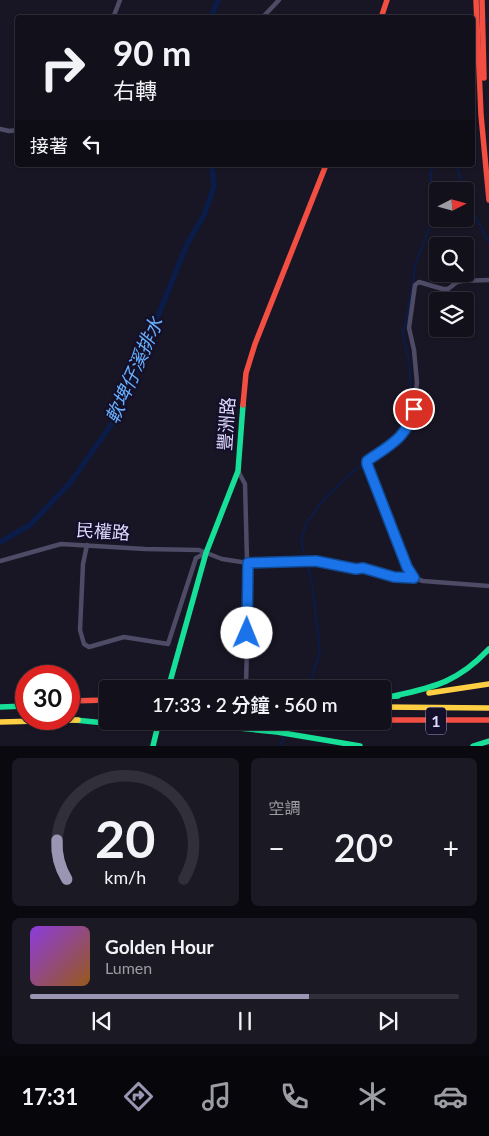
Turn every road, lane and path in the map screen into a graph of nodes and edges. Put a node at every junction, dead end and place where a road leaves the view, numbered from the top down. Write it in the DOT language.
graph roads {
  1 [pos="120,0"];
  2 [pos="279,0"];
  3 [pos="387,0"];
  4 [pos="476,0"];
  5 [pos="482,0"];
  6 [pos="114,15"];
  7 [pos="265,15"];
  8 [pos="382,15"];
  9 [pos="0,129"];
  10 [pos="15,130"];
  11 [pos="489,148"];
  12 [pos="325,167"];
  13 [pos="489,171"];
  14 [pos="489,200"];
  15 [pos="489,280"];
  16 [pos="238,471"];
  17 [pos="87,544"];
  18 [pos="206,553"];
  19 [pos="0,561"];
  20 [pos="248,563"];
  21 [pos="414,578"];
  22 [pos="489,586"];
  23 [pos="489,649"];
  24 [pos="171,680"];
  25 [pos="246,680"];
  26 [pos="489,684"];
  27 [pos="394,696"];
  28 [pos="99,700"];
  29 [pos="80,701"];
  30 [pos="80,705"];
  31 [pos="99,705"];
  32 [pos="15,706"];
  33 [pos="0,707"];
  34 [pos="391,707"];
  35 [pos="489,708"];
  36 [pos="80,720"];
  37 [pos="80,720"];
  38 [pos="99,720"];
  39 [pos="391,720"];
  40 [pos="489,720"];
  41 [pos="0,722"];
  42 [pos="15,722"];
  43 [pos="157,730"];
  44 [pos="308,737"];
  45 [pos="489,741"];
  46 [pos="154,743"];
  47 [pos="344,746"];
  48 [pos="358,746"];
  49 [pos="473,746"];
  1 -- 6 [label="street"];
  2 -- 7 [label="street"];
  3 -- 8 [label="main road"];
  4 -- 13 [label="street"];
  4 -- 14 [label="main road"];
  5 -- 11 [label="main road"];
  9 -- 10 [label="street"];
  12 -- 16 [label="main road, 豐洲路"];
  15 -- 21 [label="street"];
  16 -- 18 [label="main road, 豐洲路"];
  16 -- 20 [label="street"];
  17 -- 18 [label="street, 民權路"];
  17 -- 18 [label="street"];
  17 -- 19 [label="street, 民權路"];
  18 -- 20 [label="street, 民權路"];
  18 -- 24 [label="main road, 豐洲路"];
  20 -- 21 [label="street, 民權路"];
  20 -- 25 [label="street"];
  21 -- 22 [label="street, 民權路"];
  23 -- 27 [label="main road"];
  26 -- 27 [label="main road"];
  28 -- 29 [label="main road"];
  30 -- 31 [label="main road"];
  32 -- 33 [label="main road"];
  34 -- 35 [label="main road, 1"];
  36 -- 38 [label="main road"];
  37 -- 44 [label="main road"];
  39 -- 40 [label="main road, 1"];
  41 -- 42 [label="main road"];
  43 -- 46 [label="main road"];
  44 -- 47 [label="main road"];
  44 -- 48 [label="main road"];
  45 -- 49 [label="main road"];
}
